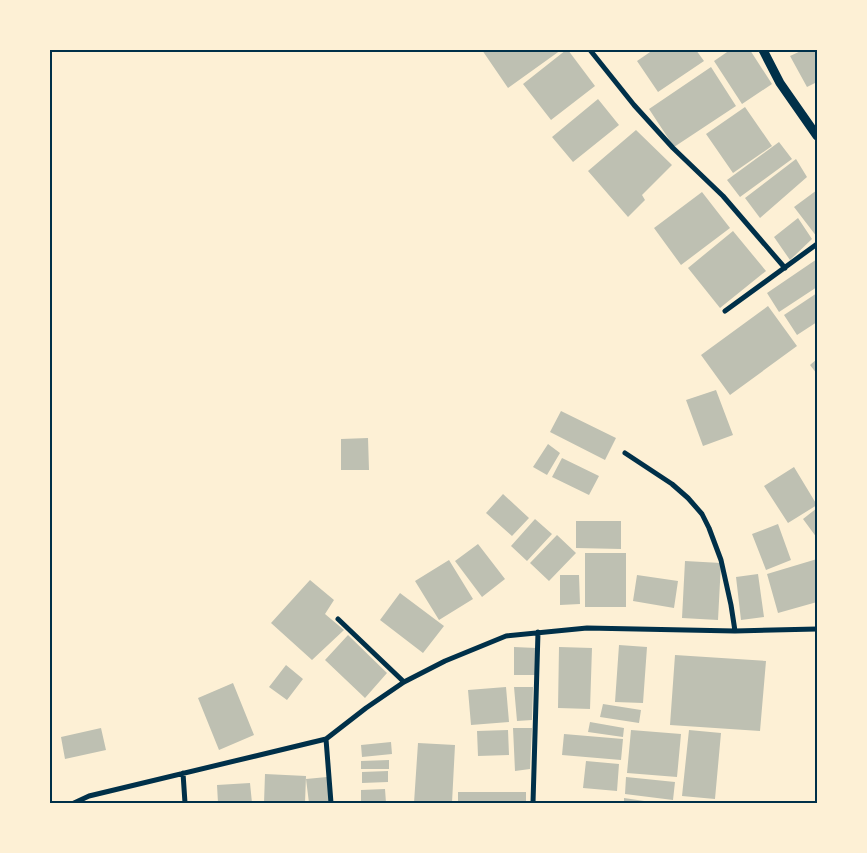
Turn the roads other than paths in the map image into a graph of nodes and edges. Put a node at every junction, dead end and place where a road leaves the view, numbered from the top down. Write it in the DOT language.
graph roads {
  1 [pos="590,50"];
  2 [pos="763,50"];
  3 [pos="817,136"];
  4 [pos="817,244"];
  5 [pos="785,268"];
  6 [pos="725,311"];
  7 [pos="624,453"];
  8 [pos="338,619"];
  9 [pos="817,630"];
  10 [pos="735,631"];
  11 [pos="538,632"];
  12 [pos="404,682"];
  13 [pos="326,739"];
  14 [pos="183,773"];
  15 [pos="74,803"];
  16 [pos="185,803"];
  17 [pos="331,803"];
  18 [pos="533,803"];
  1 -- 5 [label="street"];
  2 -- 3 [label="street"];
  4 -- 5 [label="street"];
  5 -- 6 [label="street"];
  7 -- 10 [label="street"];
  8 -- 12 [label="street"];
  9 -- 10 [label="street"];
  10 -- 11 [label="street"];
  11 -- 12 [label="street"];
  11 -- 18 [label="street"];
  12 -- 13 [label="street"];
  13 -- 14 [label="street"];
  13 -- 17 [label="street"];
  14 -- 15 [label="street"];
  14 -- 16 [label="street"];
}
